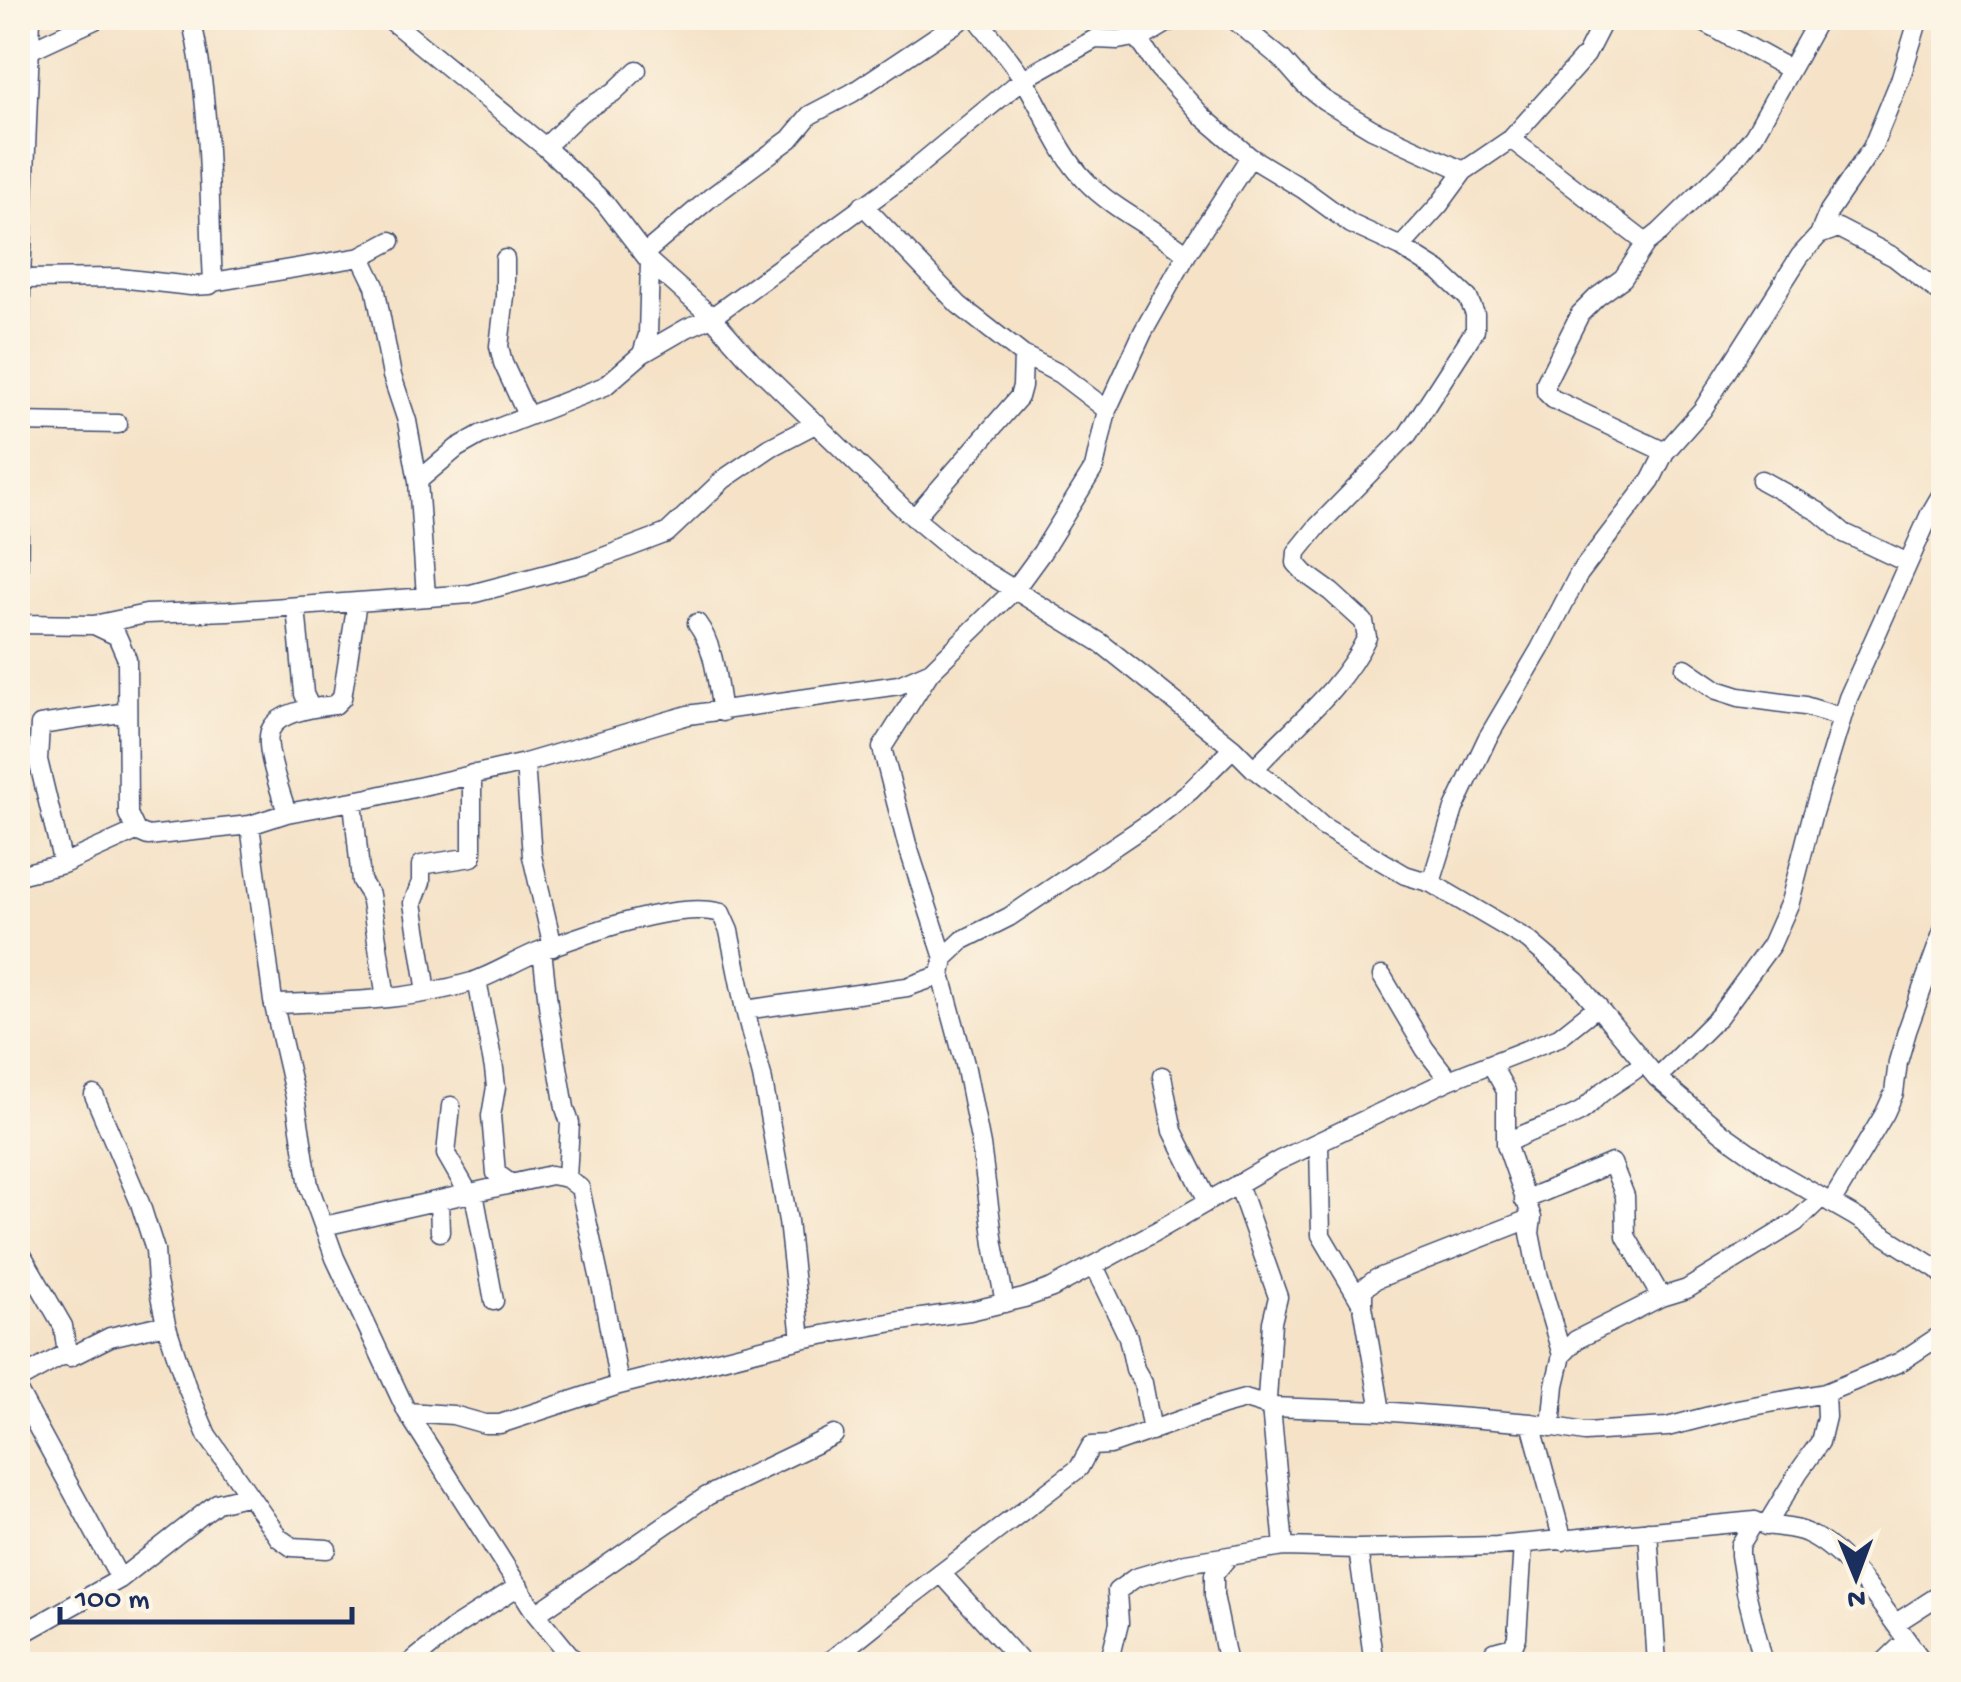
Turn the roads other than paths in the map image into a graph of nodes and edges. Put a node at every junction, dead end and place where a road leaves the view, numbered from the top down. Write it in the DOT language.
graph roads {
  1 [pos="31,18"];
  2 [pos="100,18"];
  3 [pos="191,18"];
  4 [pos="388,18"];
  5 [pos="964,18"];
  6 [pos="977,18"];
  7 [pos="1175,18"];
  8 [pos="1232,18"];
  9 [pos="1605,18"];
  10 [pos="1696,18"];
  11 [pos="1819,18"];
  12 [pos="1920,18"];
  13 [pos="1137,37"];
  14 [pos="25,48"];
  15 [pos="1790,68"];
  16 [pos="637,70"];
  17 [pos="1023,79"];
  18 [pos="1510,139"];
  19 [pos="545,147"];
  20 [pos="1250,156"];
  21 [pos="1464,171"];
  22 [pos="863,204"];
  23 [pos="1819,235"];
  24 [pos="392,240"];
  25 [pos="1646,242"];
  26 [pos="1400,247"];
  27 [pos="20,254"];
  28 [pos="1187,254"];
  29 [pos="361,257"];
  30 [pos="647,258"];
  31 [pos="505,259"];
  32 [pos="21,279"];
  33 [pos="213,282"];
  34 [pos="1944,296"];
  35 [pos="712,317"];
  36 [pos="642,354"];
  37 [pos="1023,354"];
  38 [pos="1107,410"];
  39 [pos="528,415"];
  40 [pos="19,422"];
  41 [pos="118,424"];
  42 [pos="818,424"];
  43 [pos="1665,452"];
  44 [pos="1760,480"];
  45 [pos="418,481"];
  46 [pos="1944,490"];
  47 [pos="914,518"];
  48 [pos="1908,562"];
  49 [pos="1015,588"];
  50 [pos="426,596"];
  51 [pos="358,602"];
  52 [pos="296,606"];
  53 [pos="18,624"];
  54 [pos="698,624"];
  55 [pos="94,625"];
  56 [pos="1684,668"];
  57 [pos="931,671"];
  58 [pos="310,707"];
  59 [pos="126,712"];
  60 [pos="722,712"];
  61 [pos="1841,717"];
  62 [pos="1232,748"];
  63 [pos="526,764"];
  64 [pos="1254,770"];
  65 [pos="472,774"];
  66 [pos="353,800"];
  67 [pos="287,813"];
  68 [pos="250,825"];
  69 [pos="136,831"];
  70 [pos="63,864"];
  71 [pos="18,875"];
  72 [pos="1431,883"];
  73 [pos="1944,928"];
  74 [pos="548,948"];
  75 [pos="943,966"];
  76 [pos="1382,976"];
  77 [pos="477,980"];
  78 [pos="427,992"];
  79 [pos="386,998"];
  80 [pos="274,1004"];
  81 [pos="1598,1006"];
  82 [pos="746,1010"];
  83 [pos="1643,1062"];
  84 [pos="1491,1064"];
  85 [pos="1162,1076"];
  86 [pos="1657,1078"];
  87 [pos="1449,1080"];
  88 [pos="94,1095"];
  89 [pos="452,1106"];
  90 [pos="1319,1142"];
  91 [pos="1506,1144"];
  92 [pos="567,1178"];
  93 [pos="510,1184"];
  94 [pos="1238,1184"];
  95 [pos="472,1193"];
  96 [pos="438,1200"];
  97 [pos="1524,1200"];
  98 [pos="1826,1200"];
  99 [pos="1208,1201"];
  100 [pos="1532,1218"];
  101 [pos="324,1226"];
  102 [pos="440,1232"];
  103 [pos="18,1248"];
  104 [pos="1094,1266"];
  105 [pos="1944,1276"];
  106 [pos="1661,1298"];
  107 [pos="494,1301"];
  108 [pos="1005,1303"];
  109 [pos="1363,1306"];
  110 [pos="166,1324"];
  111 [pos="1944,1333"];
  112 [pos="801,1338"];
  113 [pos="67,1353"];
  114 [pos="1562,1355"];
  115 [pos="18,1380"];
  116 [pos="620,1385"];
  117 [pos="18,1390"];
  118 [pos="1826,1393"];
  119 [pos="1272,1406"];
  120 [pos="1380,1410"];
  121 [pos="407,1412"];
  122 [pos="1531,1423"];
  123 [pos="1551,1426"];
  124 [pos="1152,1431"];
  125 [pos="834,1434"];
  126 [pos="249,1496"];
  127 [pos="1760,1524"];
  128 [pos="1648,1531"];
  129 [pos="1563,1541"];
  130 [pos="1524,1544"];
  131 [pos="1284,1547"];
  132 [pos="327,1549"];
  133 [pos="1358,1549"];
  134 [pos="1229,1556"];
  135 [pos="941,1573"];
  136 [pos="120,1579"];
  137 [pos="519,1586"];
  138 [pos="1944,1592"];
  139 [pos="536,1614"];
  140 [pos="1896,1623"];
  141 [pos="18,1636"];
  142 [pos="1906,1641"];
  143 [pos="408,1664"];
  144 [pos="577,1664"];
  145 [pos="826,1664"];
  146 [pos="1023,1664"];
  147 [pos="1109,1664"];
  148 [pos="1228,1664"];
  149 [pos="1374,1664"];
  150 [pos="1492,1664"];
  151 [pos="1657,1664"];
  152 [pos="1764,1664"];
  153 [pos="1882,1664"];
  154 [pos="1925,1664"];
  1 -- 14 [label="street"];
  2 -- 14 [label="street"];
  3 -- 33 [label="street"];
  4 -- 19 [label="street"];
  5 -- 30 [label="street"];
  6 -- 17 [label="street"];
  7 -- 13 [label="street"];
  8 -- 21 [label="street"];
  9 -- 18 [label="street"];
  10 -- 15 [label="street"];
  11 -- 15 [label="street"];
  12 -- 23 [label="street"];
  13 -- 17 [label="street"];
  13 -- 20 [label="street"];
  14 -- 27 [label="street"];
  15 -- 25 [label="street"];
  16 -- 19 [label="street"];
  17 -- 22 [label="street"];
  17 -- 28 [label="street"];
  18 -- 21 [label="street"];
  18 -- 25 [label="street"];
  19 -- 30 [label="street"];
  20 -- 26 [label="street"];
  20 -- 28 [label="street"];
  21 -- 26 [label="street"];
  22 -- 35 [label="street"];
  22 -- 37 [label="street"];
  23 -- 34 [label="street"];
  23 -- 43 [label="street"];
  24 -- 29 [label="street"];
  25 -- 43 [label="street"];
  26 -- 64 [label="street"];
  27 -- 32 [label="street"];
  28 -- 38 [label="street"];
  29 -- 33 [label="street"];
  29 -- 45 [label="street"];
  30 -- 35 [label="street"];
  30 -- 36 [label="street"];
  31 -- 39 [label="street"];
  32 -- 33 [label="street"];
  32 -- 40 [label="street"];
  35 -- 36 [label="street"];
  35 -- 42 [label="street"];
  36 -- 39 [label="street"];
  37 -- 38 [label="street"];
  37 -- 47 [label="street"];
  38 -- 49 [label="street"];
  39 -- 45 [label="street"];
  40 -- 41 [label="street"];
  40 -- 53 [label="street"];
  42 -- 47 [label="street"];
  42 -- 50 [label="street"];
  43 -- 72 [label="street"];
  44 -- 48 [label="street"];
  45 -- 50 [label="street"];
  46 -- 48 [label="street"];
  47 -- 49 [label="street"];
  48 -- 61 [label="street"];
  49 -- 57 [label="street"];
  49 -- 62 [label="street"];
  50 -- 51 [label="street"];
  51 -- 52 [label="street"];
  51 -- 58 [label="street"];
  52 -- 55 [label="street"];
  52 -- 58 [label="street"];
  53 -- 55 [label="street"];
  54 -- 60 [label="street"];
  55 -- 59 [label="street"];
  56 -- 61 [label="street"];
  57 -- 60 [label="street"];
  57 -- 75 [label="street"];
  58 -- 67 [label="street"];
  59 -- 69 [label="street"];
  59 -- 70 [label="street"];
  60 -- 63 [label="street"];
  61 -- 86 [label="street"];
  62 -- 64 [label="street"];
  62 -- 75 [label="street"];
  63 -- 65 [label="street"];
  63 -- 74 [label="street"];
  64 -- 72 [label="street"];
  65 -- 66 [label="street"];
  65 -- 78 [label="street"];
  66 -- 67 [label="street"];
  66 -- 79 [label="street"];
  67 -- 68 [label="street"];
  68 -- 69 [label="street"];
  68 -- 80 [label="street"];
  69 -- 70 [label="street"];
  70 -- 71 [label="street"];
  72 -- 81 [label="street"];
  73 -- 98 [label="street"];
  74 -- 77 [label="street"];
  74 -- 82 [label="street"];
  74 -- 92 [label="street"];
  75 -- 82 [label="street"];
  75 -- 108 [label="street"];
  76 -- 87 [label="street"];
  77 -- 78 [label="street"];
  77 -- 93 [label="street"];
  78 -- 79 [label="street"];
  79 -- 80 [label="street"];
  80 -- 101 [label="street"];
  81 -- 83 [label="street"];
  81 -- 84 [label="street"];
  82 -- 112 [label="street"];
  83 -- 86 [label="street"];
  83 -- 91 [label="street"];
  84 -- 87 [label="street"];
  84 -- 91 [label="street"];
  85 -- 99 [label="street"];
  86 -- 98 [label="street"];
  87 -- 90 [label="street"];
  88 -- 110 [label="street"];
  89 -- 95 [label="street"];
  90 -- 94 [label="street"];
  90 -- 109 [label="street"];
  91 -- 97 [label="street"];
  92 -- 93 [label="street"];
  92 -- 116 [label="street"];
  93 -- 95 [label="street"];
  94 -- 99 [label="street"];
  94 -- 119 [label="street"];
  95 -- 96 [label="street"];
  95 -- 107 [label="street"];
  96 -- 101 [label="street"];
  96 -- 102 [label="street"];
  97 -- 100 [label="street"];
  97 -- 106 [label="street"];
  98 -- 105 [label="street"];
  98 -- 106 [label="street"];
  99 -- 104 [label="street"];
  100 -- 109 [label="street"];
  100 -- 114 [label="street"];
  101 -- 121 [label="street"];
  103 -- 113 [label="street"];
  104 -- 108 [label="street"];
  104 -- 124 [label="street"];
  106 -- 114 [label="street"];
  108 -- 112 [label="street"];
  109 -- 120 [label="street"];
  110 -- 113 [label="street"];
  110 -- 126 [label="street"];
  111 -- 118 [label="street"];
  112 -- 116 [label="street"];
  113 -- 115 [label="street"];
  114 -- 123 [label="street"];
  116 -- 121 [label="street"];
  117 -- 136 [label="street"];
  118 -- 123 [label="street"];
  118 -- 127 [label="street"];
  119 -- 120 [label="street"];
  119 -- 124 [label="street"];
  119 -- 131 [label="street"];
  120 -- 122 [label="street"];
  121 -- 137 [label="street"];
  122 -- 123 [label="street"];
  122 -- 129 [label="street"];
  124 -- 135 [label="street"];
  125 -- 139 [label="street"];
  126 -- 132 [label="street"];
  126 -- 136 [label="street"];
  127 -- 128 [label="street"];
  127 -- 140 [label="street"];
  127 -- 152 [label="street"];
  128 -- 129 [label="street"];
  128 -- 151 [label="street"];
  129 -- 130 [label="street"];
  130 -- 133 [label="street"];
  130 -- 150 [label="street"];
  131 -- 133 [label="street"];
  131 -- 134 [label="street"];
  133 -- 149 [label="street"];
  134 -- 147 [label="street"];
  134 -- 148 [label="street"];
  135 -- 145 [label="street"];
  135 -- 146 [label="street"];
  136 -- 141 [label="street"];
  137 -- 139 [label="street"];
  137 -- 143 [label="street"];
  138 -- 140 [label="street"];
  139 -- 144 [label="street"];
  140 -- 142 [label="street"];
  142 -- 153 [label="street"];
  142 -- 154 [label="street"];
}
